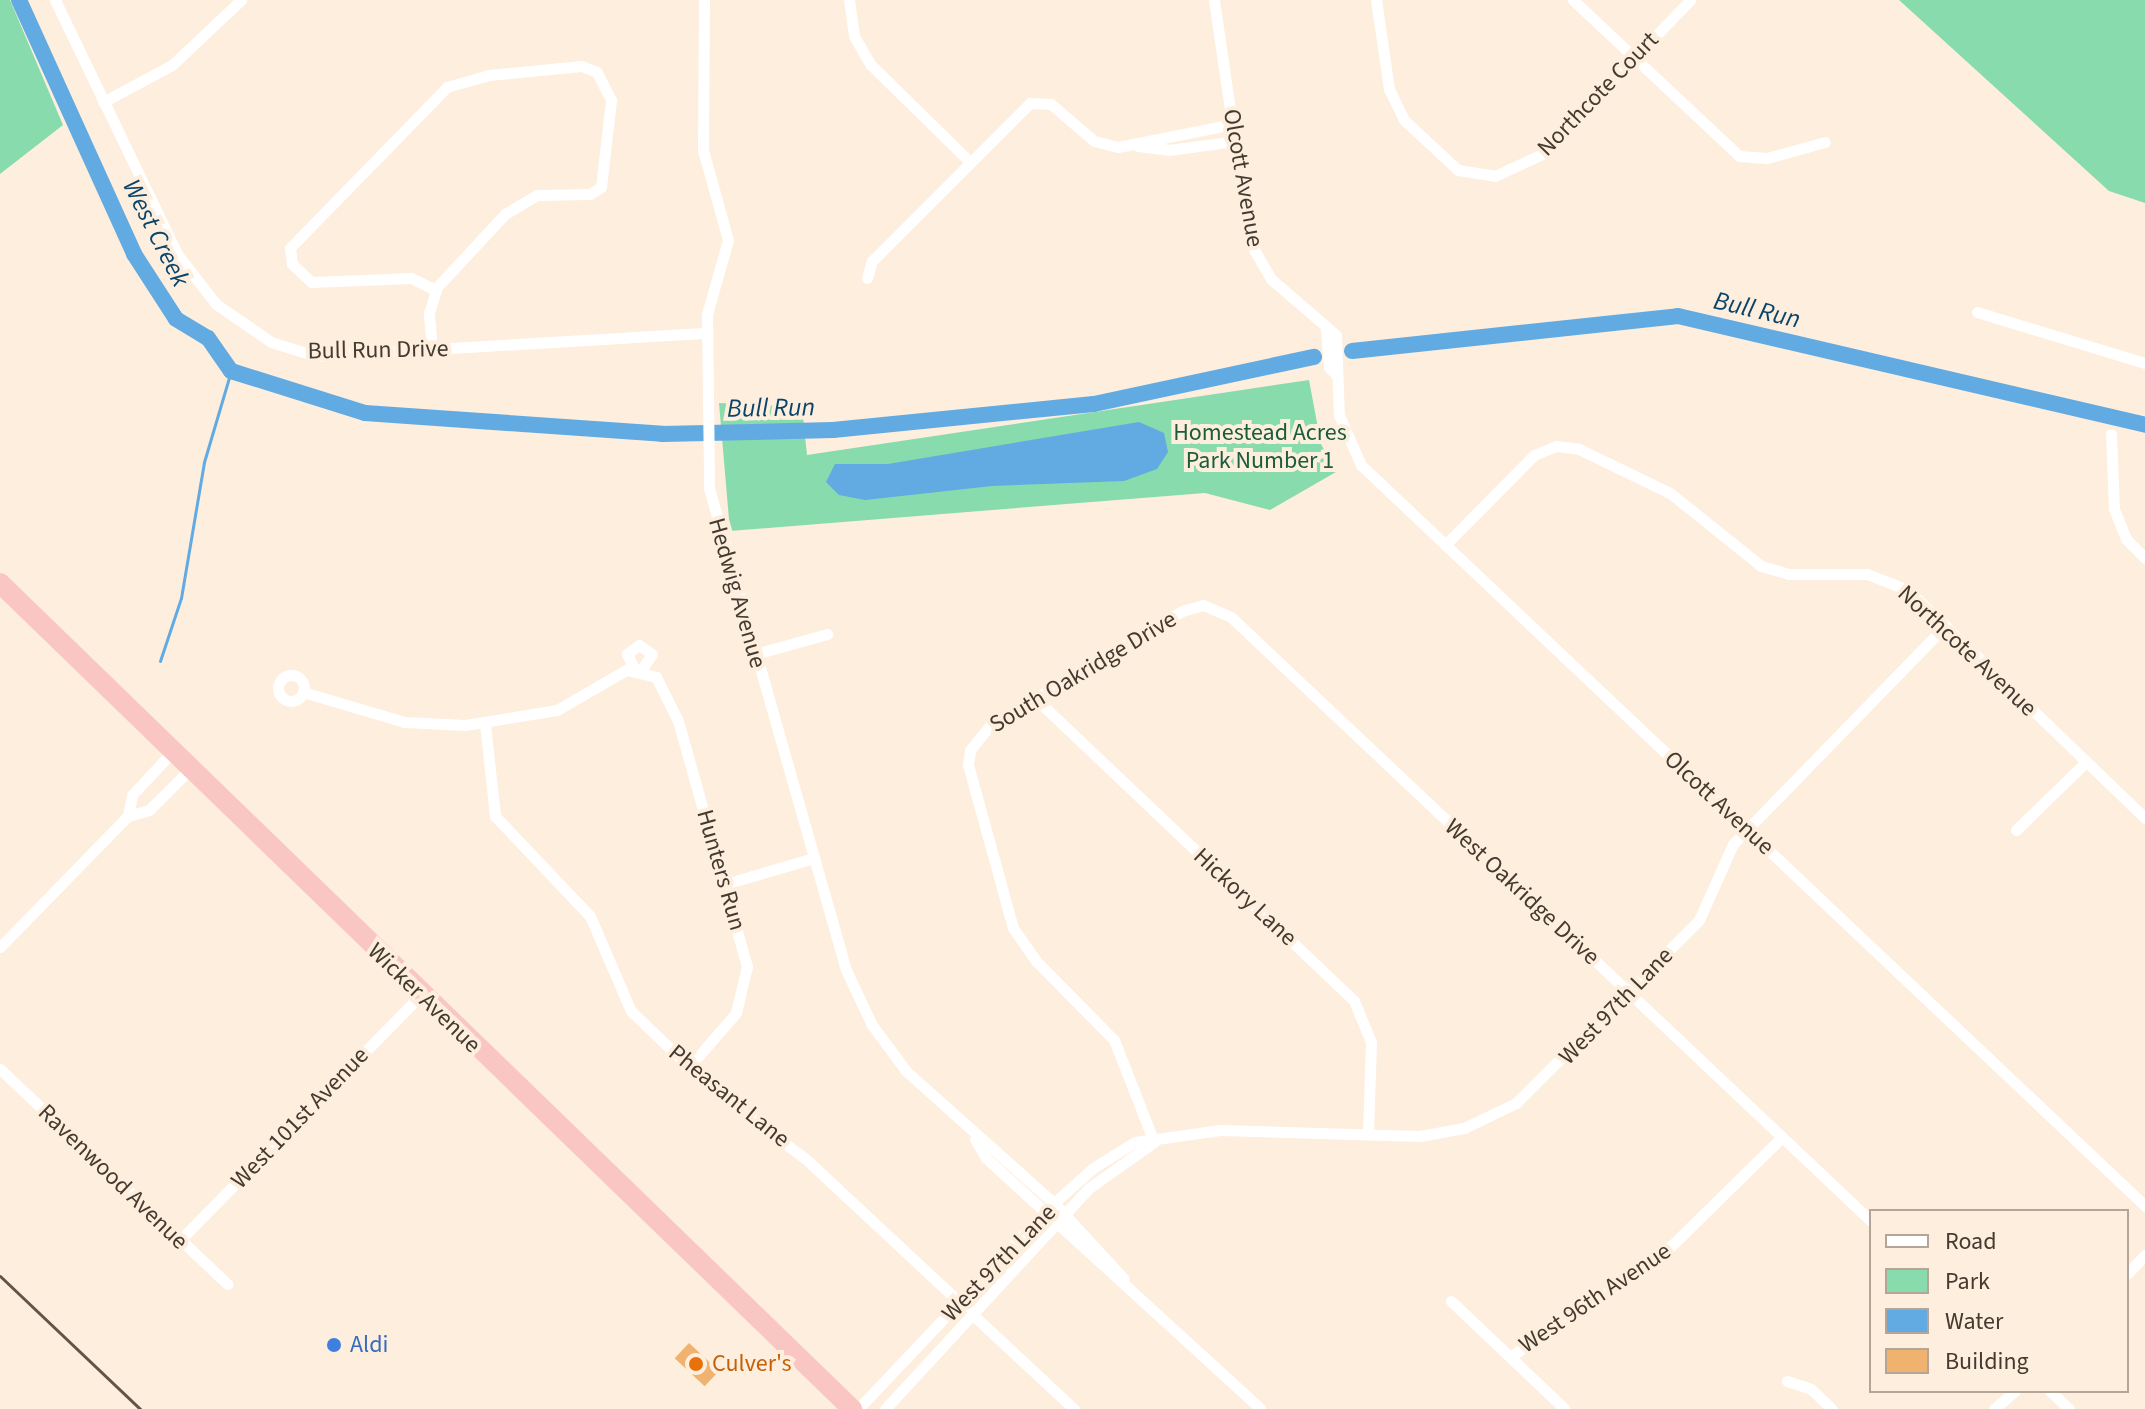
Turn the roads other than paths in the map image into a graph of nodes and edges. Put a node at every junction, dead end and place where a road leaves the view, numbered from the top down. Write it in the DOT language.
graph roads {
  1 [pos="55,0"];
  2 [pos="241,0"];
  3 [pos="704,0"];
  4 [pos="849,0"];
  5 [pos="1214,0"];
  6 [pos="1376,0"];
  7 [pos="1573,0"];
  8 [pos="1690,0"];
  9 [pos="1633,59"];
  10 [pos="103,102"];
  11 [pos="1233,124"];
  12 [pos="1236,141"];
  13 [pos="1825,142"];
  14 [pos="1137,146"];
  15 [pos="969,161"];
  16 [pos="867,278"];
  17 [pos="436,290"];
  18 [pos="1977,312"];
  19 [pos="707,333"];
  20 [pos="432,350"];
  21 [pos="2145,363"];
  22 [pos="2111,434"];
  23 [pos="1445,545"];
  24 [pos="2145,558"];
  25 [pos="0,583"];
  26 [pos="1203,605"];
  27 [pos="1946,625"];
  28 [pos="827,634"];
  29 [pos="755,654"];
  30 [pos="303,692"];
  31 [pos="1035,698"];
  32 [pos="485,724"];
  33 [pos="173,751"];
  34 [pos="2086,762"];
  35 [pos="191,768"];
  36 [pos="128,816"];
  37 [pos="2145,818"];
  38 [pos="1747,830"];
  39 [pos="2016,830"];
  40 [pos="814,858"];
  41 [pos="725,884"];
  42 [pos="0,947"];
  43 [pos="1629,993"];
  44 [pos="421,995"];
  45 [pos="689,1067"];
  46 [pos="0,1069"];
  47 [pos="1368,1134"];
  48 [pos="973,1137"];
  49 [pos="1782,1137"];
  50 [pos="1154,1142"];
  51 [pos="2145,1206"];
  52 [pos="1060,1210"];
  53 [pos="1044,1212"];
  54 [pos="1869,1219"];
  55 [pos="1058,1226"];
  56 [pos="180,1240"];
  57 [pos="2145,1255"];
  58 [pos="2129,1272"];
  59 [pos="1124,1279"];
  60 [pos="227,1284"];
  61 [pos="1451,1301"];
  62 [pos="958,1303"];
  63 [pos="972,1317"];
  64 [pos="1510,1357"];
  65 [pos="1787,1381"];
  66 [pos="2013,1393"];
  67 [pos="2052,1393"];
  68 [pos="852,1409"];
  69 [pos="858,1409"];
  70 [pos="885,1409"];
  71 [pos="1074,1409"];
  72 [pos="1261,1409"];
  73 [pos="1565,1409"];
  74 [pos="1832,1409"];
  75 [pos="1994,1409"];
  76 [pos="2069,1409"];
  1 -- 10 [label="street, Bull Run Drive"];
  2 -- 10 [label="street"];
  3 -- 19 [label="street, Hedwig Avenue"];
  4 -- 15 [label="street"];
  5 -- 11 [label="street, Olcott Avenue"];
  6 -- 9 [label="street, Northcote Court"];
  7 -- 9 [label="street"];
  8 -- 9 [label="street, Northcote Court"];
  9 -- 13 [label="street"];
  10 -- 20 [label="street, Bull Run Drive"];
  11 -- 12 [label="street, Olcott Avenue"];
  11 -- 14 [label="street"];
  12 -- 14 [label="street"];
  12 -- 23 [label="street, Olcott Avenue"];
  14 -- 15 [label="street"];
  15 -- 16 [label="street"];
  17 -- 17 [label="street"];
  17 -- 20 [label="street"];
  18 -- 21 [label="street"];
  19 -- 20 [label="street, Bull Run Drive"];
  19 -- 29 [label="street, Hedwig Avenue"];
  22 -- 24 [label="street"];
  23 -- 27 [label="street, Northcote Avenue"];
  23 -- 38 [label="street, Olcott Avenue"];
  25 -- 33 [label="highway, Wicker Avenue"];
  26 -- 31 [label="street, South Oakridge Drive"];
  26 -- 43 [label="street, West Oakridge Drive"];
  27 -- 34 [label="street, Northcote Avenue"];
  27 -- 38 [label="street, West 97th Lane"];
  28 -- 29 [label="street"];
  29 -- 40 [label="street, Hedwig Avenue"];
  30 -- 32 [label="street"];
  31 -- 47 [label="street, Hickory Lane"];
  31 -- 50 [label="street, South Oakridge Drive"];
  32 -- 41 [label="street, Hunters Run"];
  32 -- 45 [label="street, Pheasant Lane"];
  33 -- 35 [label="highway, Wicker Avenue"];
  33 -- 36 [label="street"];
  34 -- 37 [label="street, Northcote Avenue"];
  34 -- 39 [label="street"];
  35 -- 36 [label="street"];
  35 -- 44 [label="highway, Wicker Avenue"];
  36 -- 42 [label="street"];
  38 -- 43 [label="street, West 97th Lane"];
  38 -- 51 [label="street, Olcott Avenue"];
  40 -- 41 [label="street"];
  40 -- 48 [label="street, Hedwig Avenue"];
  41 -- 45 [label="street, Hunters Run"];
  43 -- 47 [label="street, West 97th Lane"];
  43 -- 49 [label="street, West Oakridge Drive"];
  44 -- 56 [label="street, West 101st Avenue"];
  44 -- 68 [label="highway, Wicker Avenue"];
  45 -- 62 [label="street, Pheasant Lane"];
  46 -- 56 [label="street, Ravenwood Avenue"];
  47 -- 50 [label="street, West 97th Lane"];
  48 -- 52 [label="street, Hedwig Avenue"];
  48 -- 53 [label="street, Hedwig Avenue"];
  49 -- 54 [label="street, West Oakridge Drive"];
  49 -- 64 [label="street, West 96th Avenue"];
  50 -- 52 [label="street, West 97th Lane"];
  52 -- 53 [label="street, West 97th Lane"];
  52 -- 55 [label="street, West 97th Lane"];
  52 -- 59 [label="street, Hedwig Avenue"];
  53 -- 55 [label="street, Hedwig Avenue"];
  53 -- 62 [label="street, West 97th Lane"];
  55 -- 59 [label="street, Hedwig Avenue"];
  55 -- 63 [label="street, West 97th Lane"];
  56 -- 60 [label="street, Ravenwood Avenue"];
  57 -- 58 [label="street"];
  59 -- 72 [label="street"];
  61 -- 64 [label="street"];
  62 -- 63 [label="street, Pheasant Lane"];
  62 -- 69 [label="street, West 97th Lane"];
  63 -- 70 [label="street, West 97th Lane"];
  63 -- 71 [label="street, Pheasant Lane"];
  64 -- 73 [label="street"];
  65 -- 74 [label="street"];
  66 -- 75 [label="street"];
  67 -- 76 [label="street"];
}
